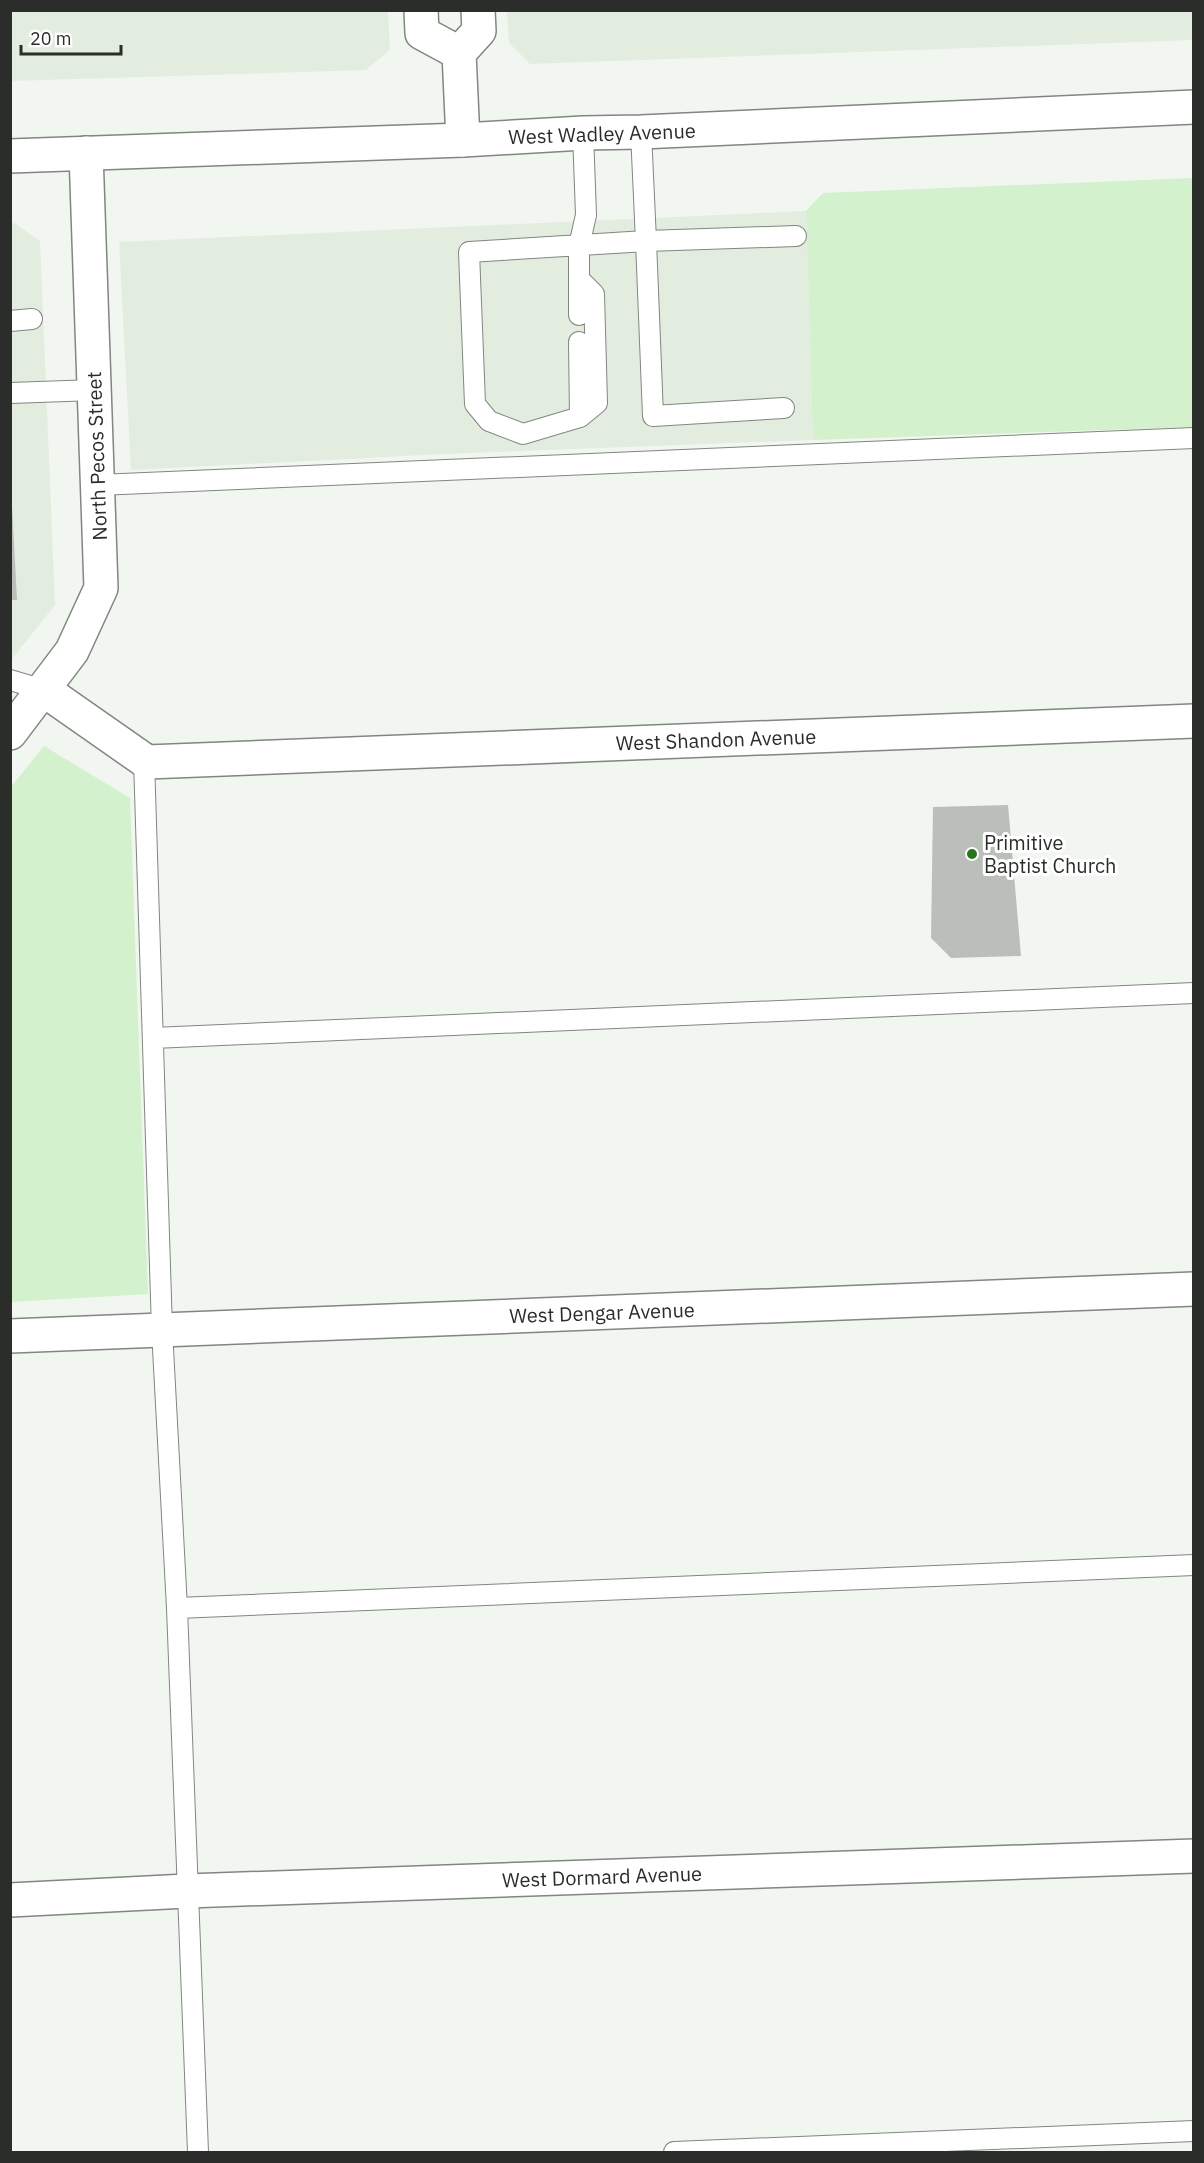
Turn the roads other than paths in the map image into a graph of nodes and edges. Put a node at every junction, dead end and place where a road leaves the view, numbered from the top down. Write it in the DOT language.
graph roads {
  1 [pos="421,10"];
  2 [pos="478,10"];
  3 [pos="459,53"];
  4 [pos="1194,107"];
  5 [pos="641,132"];
  6 [pos="583,133"];
  7 [pos="463,140"];
  8 [pos="86,153"];
  9 [pos="10,156"];
  10 [pos="796,236"];
  11 [pos="646,241"];
  12 [pos="579,246"];
  13 [pos="579,279"];
  14 [pos="579,315"];
  15 [pos="32,319"];
  16 [pos="10,321"];
  17 [pos="579,342"];
  18 [pos="95,390"];
  19 [pos="10,393"];
  20 [pos="784,408"];
  21 [pos="580,417"];
  22 [pos="1194,438"];
  23 [pos="98,485"];
  24 [pos="10,680"];
  25 [pos="44,690"];
  26 [pos="1194,721"];
  27 [pos="10,733"];
  28 [pos="144,760"];
  29 [pos="1194,993"];
  30 [pos="153,1038"];
  31 [pos="1194,1289"];
  32 [pos="162,1330"];
  33 [pos="10,1336"];
  34 [pos="1194,1565"];
  35 [pos="177,1608"];
  36 [pos="1194,1856"];
  37 [pos="187,1891"];
  38 [pos="10,1900"];
  39 [pos="1194,2131"];
  40 [pos="198,2152"];
  41 [pos="674,2152"];
  1 -- 3 [label="street"];
  2 -- 3 [label="street"];
  3 -- 7 [label="street"];
  4 -- 5 [label="street, West Wadley Avenue"];
  5 -- 6 [label="street, West Wadley Avenue"];
  5 -- 11 [label="lane"];
  6 -- 7 [label="street, West Wadley Avenue"];
  6 -- 12 [label="lane"];
  7 -- 8 [label="street, West Wadley Avenue"];
  8 -- 9 [label="street, West Wadley Avenue"];
  8 -- 18 [label="street, North Pecos Street"];
  10 -- 11 [label="lane"];
  11 -- 12 [label="lane"];
  11 -- 20 [label="lane"];
  12 -- 13 [label="lane"];
  12 -- 21 [label="lane"];
  13 -- 14 [label="lane"];
  13 -- 21 [label="lane"];
  15 -- 16 [label="lane"];
  17 -- 21 [label="lane"];
  18 -- 19 [label="lane"];
  18 -- 23 [label="street, North Pecos Street"];
  22 -- 23 [label="lane"];
  23 -- 25 [label="street, North Pecos Street"];
  24 -- 25 [label="lane"];
  25 -- 27 [label="street, North Pecos Street"];
  25 -- 28 [label="street"];
  26 -- 28 [label="street, West Shandon Avenue"];
  28 -- 30 [label="lane"];
  29 -- 30 [label="lane"];
  30 -- 32 [label="lane"];
  31 -- 32 [label="street, West Dengar Avenue"];
  32 -- 33 [label="street, West Dengar Avenue"];
  32 -- 35 [label="lane"];
  34 -- 35 [label="lane"];
  35 -- 37 [label="lane"];
  36 -- 37 [label="street, West Dormard Avenue"];
  37 -- 38 [label="street, West Dormard Avenue"];
  37 -- 40 [label="lane"];
  39 -- 41 [label="lane"];
}
